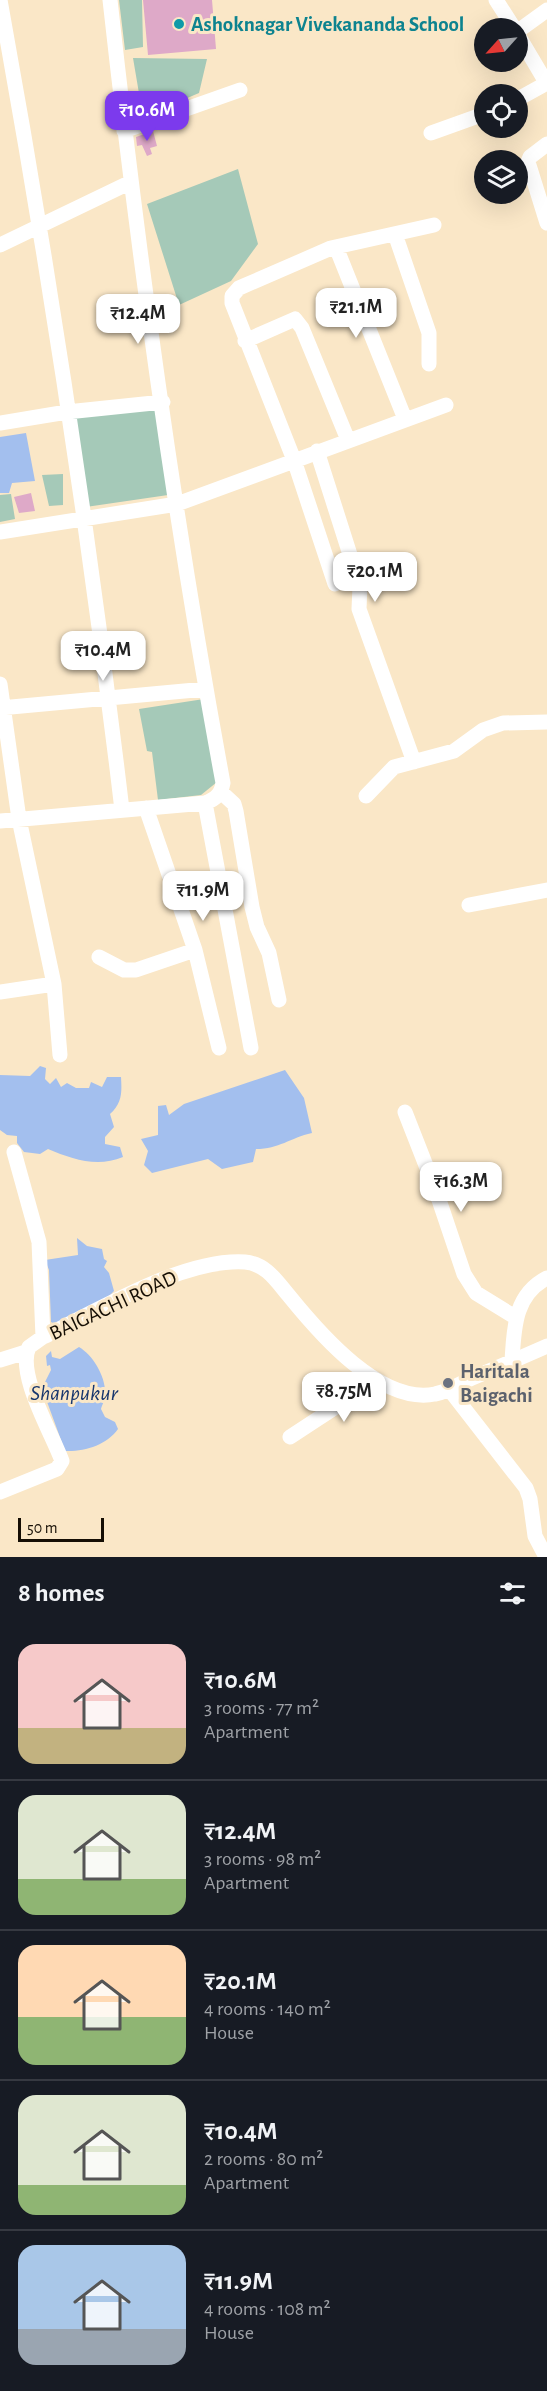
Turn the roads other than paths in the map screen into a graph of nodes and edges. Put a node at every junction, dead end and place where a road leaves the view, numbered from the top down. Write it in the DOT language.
graph roads {
  1 [pos="0,0"];
  2 [pos="110,0"];
  3 [pos="496,0"];
  4 [pos="547,10"];
  5 [pos="507,18"];
  6 [pos="528,25"];
  7 [pos="528,51"];
  8 [pos="547,84"];
  9 [pos="240,90"];
  10 [pos="528,94"];
  11 [pos="474,118"];
  12 [pos="124,130"];
  13 [pos="431,133"];
  14 [pos="547,144"];
  15 [pos="131,182"];
  16 [pos="547,223"];
  17 [pos="41,225"];
  18 [pos="434,225"];
  19 [pos="395,234"];
  20 [pos="0,244"];
  21 [pos="336,247"];
  22 [pos="245,341"];
  23 [pos="429,364"];
  24 [pos="163,402"];
  25 [pos="446,405"];
  26 [pos="67,412"];
  27 [pos="405,419"];
  28 [pos="0,423"];
  29 [pos="348,440"];
  30 [pos="317,451"];
  31 [pos="294,460"];
  32 [pos="177,504"];
  33 [pos="83,518"];
  34 [pos="0,532"];
  35 [pos="336,584"];
  36 [pos="0,684"];
  37 [pos="206,689"];
  38 [pos="109,698"];
  39 [pos="2,708"];
  40 [pos="547,722"];
  41 [pos="414,762"];
  42 [pos="221,792"];
  43 [pos="366,796"];
  44 [pos="205,803"];
  45 [pos="146,808"];
  46 [pos="122,810"];
  47 [pos="19,819"];
  48 [pos="0,821"];
  49 [pos="547,890"];
  50 [pos="469,905"];
  51 [pos="195,950"];
  52 [pos="99,957"];
  53 [pos="54,984"];
  54 [pos="0,992"];
  55 [pos="279,1000"];
  56 [pos="219,1048"];
  57 [pos="251,1048"];
  58 [pos="60,1055"];
  59 [pos="405,1112"];
  60 [pos="14,1152"];
  61 [pos="547,1278"];
  62 [pos="515,1317"];
  63 [pos="43,1337"];
  64 [pos="547,1346"];
  65 [pos="26,1352"];
  66 [pos="0,1360"];
  67 [pos="512,1361"];
  68 [pos="369,1375"];
  69 [pos="449,1389"];
  70 [pos="290,1437"];
  71 [pos="0,1492"];
  72 [pos="546,1557"];
  1 -- 17 [label="street"];
  2 -- 12 [label="street"];
  3 -- 5 [label="street"];
  4 -- 6 [label="street"];
  7 -- 8 [label="street"];
  8 -- 10 [label="street"];
  9 -- 12 [label="street"];
  11 -- 13 [label="street"];
  12 -- 15 [label="street"];
  14 -- 16 [label="street"];
  15 -- 17 [label="street"];
  15 -- 24 [label="street"];
  17 -- 20 [label="street"];
  17 -- 26 [label="street"];
  18 -- 19 [label="street"];
  19 -- 21 [label="street"];
  19 -- 23 [label="street"];
  21 -- 22 [label="street"];
  21 -- 27 [label="street"];
  22 -- 29 [label="street"];
  22 -- 31 [label="street"];
  24 -- 26 [label="street"];
  24 -- 32 [label="street"];
  25 -- 27 [label="street"];
  26 -- 28 [label="street"];
  26 -- 33 [label="street"];
  27 -- 29 [label="street"];
  29 -- 30 [label="street"];
  30 -- 31 [label="street"];
  30 -- 41 [label="street"];
  31 -- 32 [label="street"];
  31 -- 35 [label="street"];
  32 -- 33 [label="street"];
  32 -- 37 [label="street"];
  33 -- 34 [label="street"];
  33 -- 38 [label="street"];
  36 -- 39 [label="street"];
  37 -- 38 [label="street"];
  37 -- 42 [label="street"];
  38 -- 39 [label="street"];
  38 -- 46 [label="street"];
  39 -- 47 [label="street"];
  40 -- 41 [label="street"];
  41 -- 43 [label="street"];
  42 -- 44 [label="street"];
  42 -- 55 [label="street"];
  44 -- 45 [label="street"];
  44 -- 57 [label="street"];
  45 -- 46 [label="street"];
  45 -- 51 [label="street"];
  46 -- 47 [label="street"];
  47 -- 48 [label="street"];
  47 -- 53 [label="street"];
  49 -- 50 [label="street"];
  51 -- 52 [label="street"];
  51 -- 56 [label="street"];
  53 -- 54 [label="street"];
  53 -- 58 [label="street"];
  59 -- 62 [label="street"];
  60 -- 63 [label="street"];
  61 -- 62 [label="street"];
  62 -- 67 [label="street"];
  63 -- 65 [label="street, BAIGACHI ROAD"];
  63 -- 68 [label="street, BAIGACHI ROAD"];
  64 -- 67 [label="street, BAIGACHI ROAD"];
  65 -- 66 [label="street"];
  65 -- 71 [label="street, BAIGACHI ROAD"];
  67 -- 69 [label="street, BAIGACHI ROAD"];
  68 -- 69 [label="street, BAIGACHI ROAD"];
  68 -- 70 [label="street"];
  69 -- 72 [label="street"];
}
